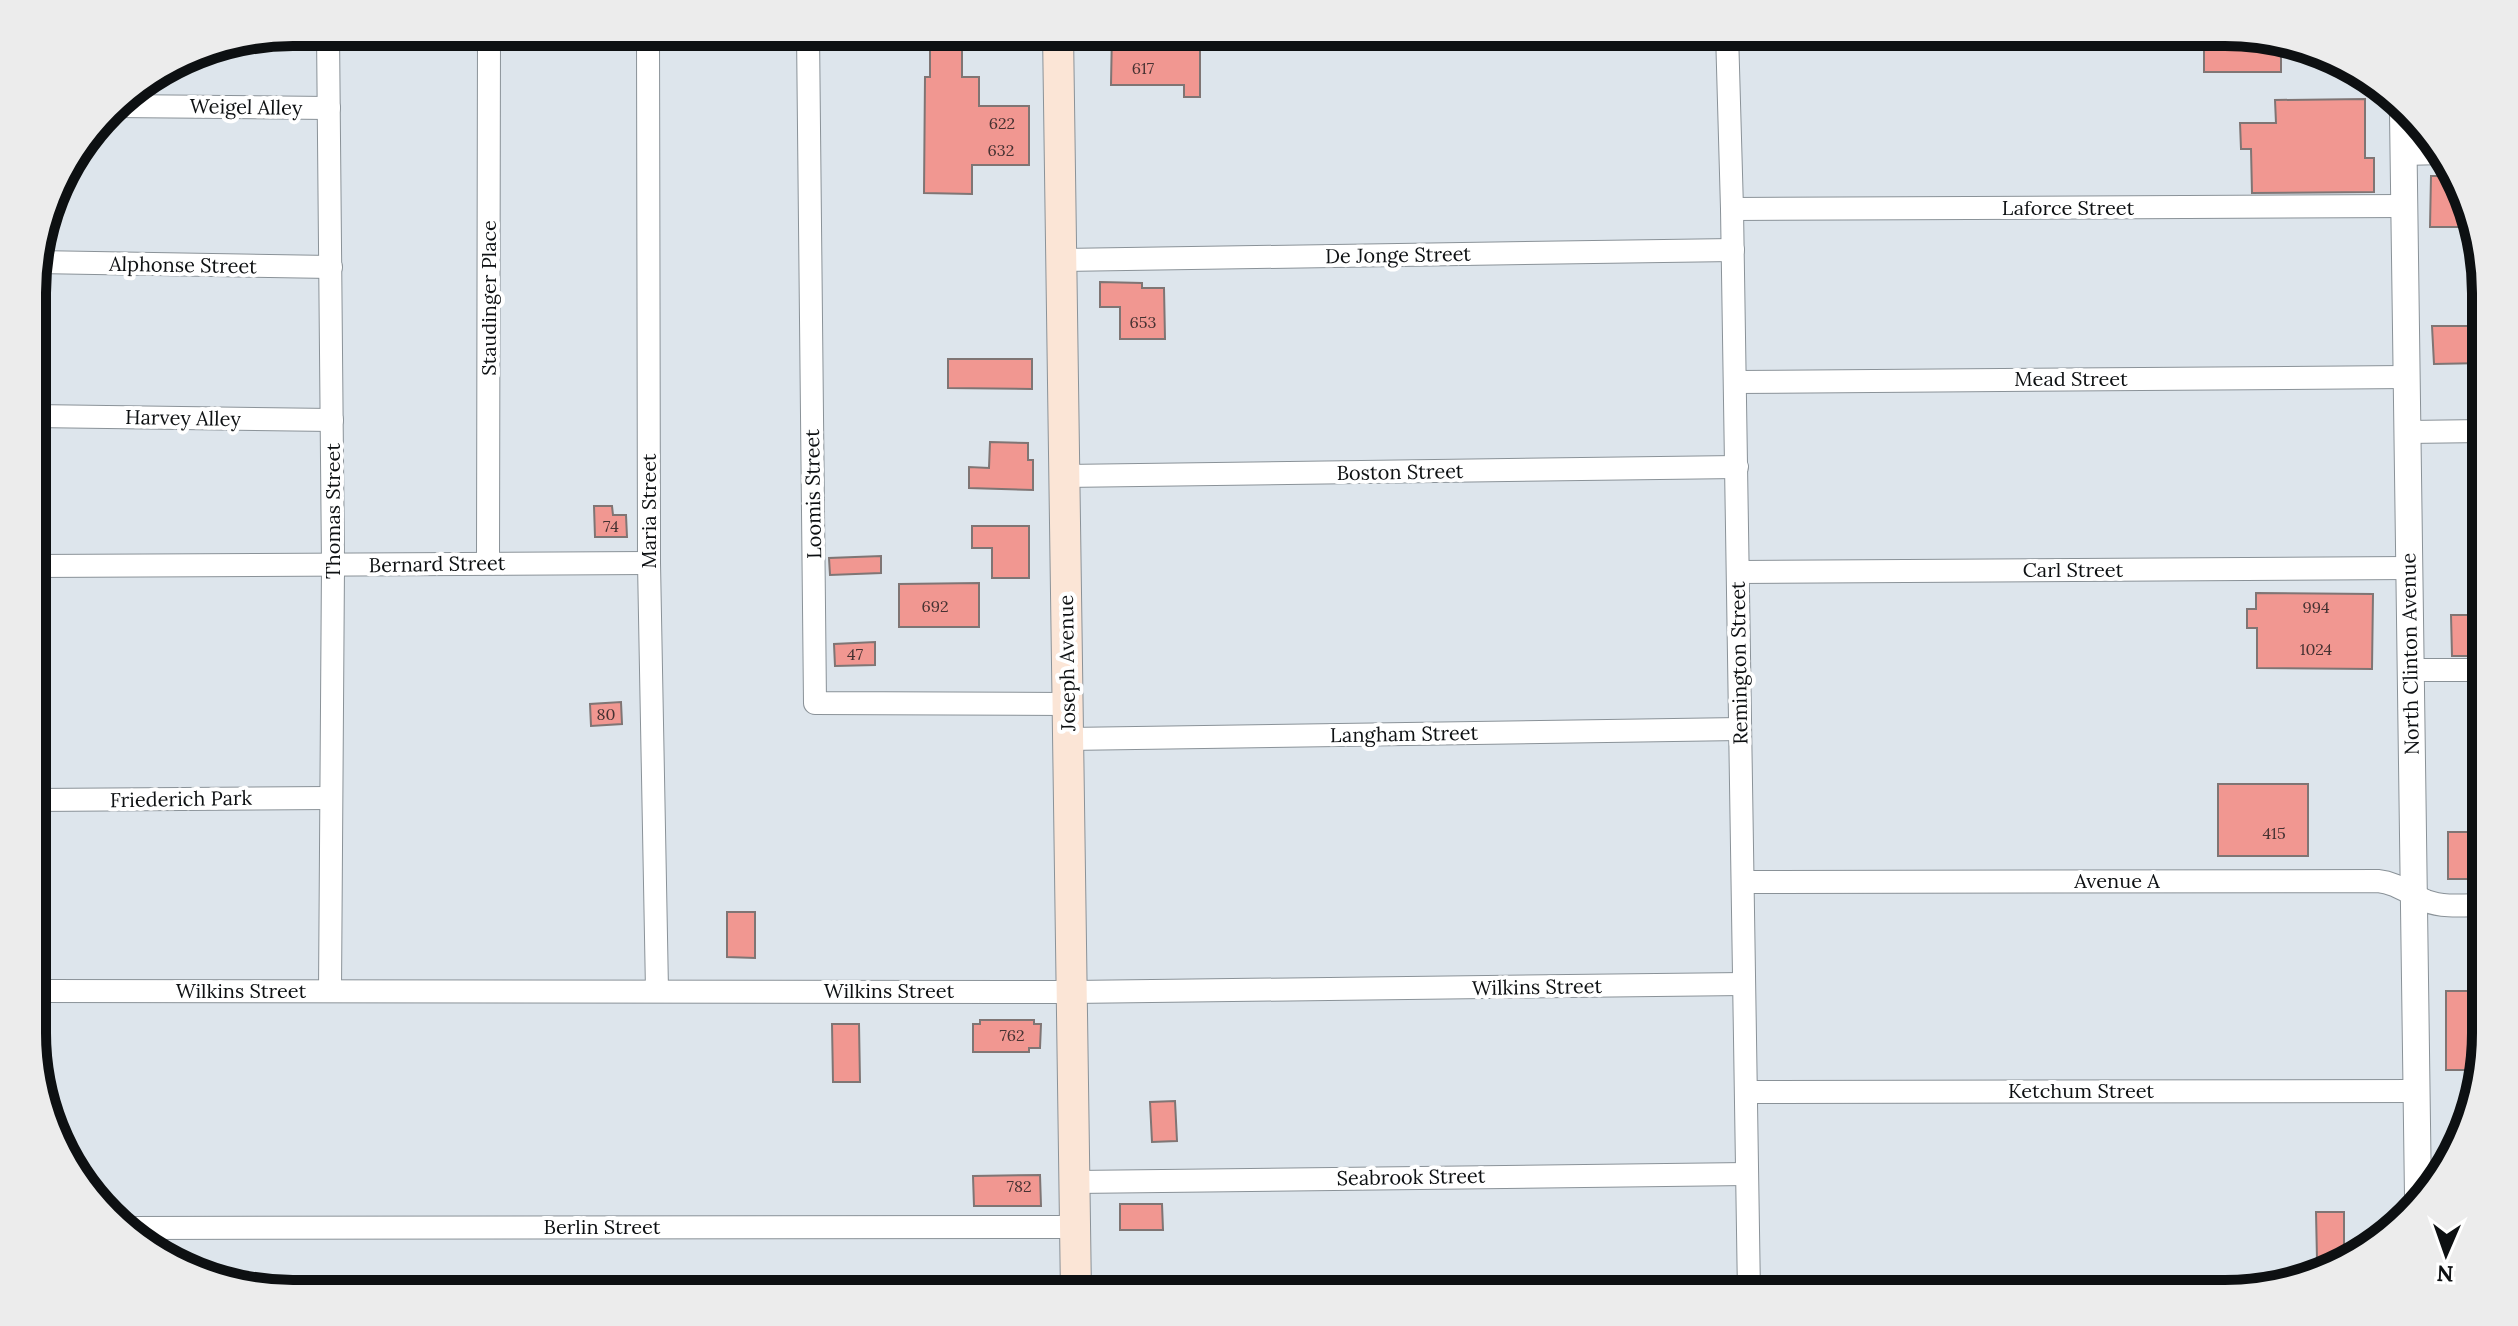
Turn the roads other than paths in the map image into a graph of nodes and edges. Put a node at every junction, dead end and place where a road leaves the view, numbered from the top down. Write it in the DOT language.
graph roads {
  1 [pos="328,46"];
  2 [pos="489,46"];
  3 [pos="648,46"];
  4 [pos="808,46"];
  5 [pos="1058,46"];
  6 [pos="1727,46"];
  7 [pos="131,106"];
  8 [pos="329,108"];
  9 [pos="2403,122"];
  10 [pos="2428,153"];
  11 [pos="2403,154"];
  12 [pos="2404,206"];
  13 [pos="1732,209"];
  14 [pos="1733,250"];
  15 [pos="1062,260"];
  16 [pos="48,262"];
  17 [pos="331,267"];
  18 [pos="2406,377"];
  19 [pos="1735,382"];
  20 [pos="47,416"];
  21 [pos="332,420"];
  22 [pos="2472,431"];
  23 [pos="2407,432"];
  24 [pos="1737,467"];
  25 [pos="1064,476"];
  26 [pos="488,563"];
  27 [pos="649,563"];
  28 [pos="333,565"];
  29 [pos="47,566"];
  30 [pos="2409,568"];
  31 [pos="1738,572"];
  32 [pos="2410,670"];
  33 [pos="2472,670"];
  34 [pos="1068,704"];
  35 [pos="1740,729"];
  36 [pos="1068,739"];
  37 [pos="329,798"];
  38 [pos="46,800"];
  39 [pos="1743,882"];
  40 [pos="2413,894"];
  41 [pos="2472,905"];
  42 [pos="1744,984"];
  43 [pos="657,990"];
  44 [pos="46,991"];
  45 [pos="330,991"];
  46 [pos="1072,992"];
  47 [pos="2417,1091"];
  48 [pos="1746,1092"];
  49 [pos="1747,1174"];
  50 [pos="1075,1182"];
  51 [pos="2418,1187"];
  52 [pos="1075,1227"];
  53 [pos="142,1228"];
  54 [pos="1749,1279"];
  55 [pos="1076,1280"];
  1 -- 8 [label="street, Thomas Street"];
  2 -- 26 [label="street, Staudinger Place"];
  3 -- 27 [label="street, Maria Street"];
  4 -- 34 [label="street, Loomis Street"];
  5 -- 15 [label="main road, Joseph Avenue"];
  6 -- 13 [label="street, Remington Street"];
  7 -- 8 [label="street, Weigel Alley"];
  8 -- 17 [label="street, Thomas Street"];
  9 -- 11 [label="street, North Clinton Avenue"];
  10 -- 11 [label="street"];
  11 -- 12 [label="street, North Clinton Avenue"];
  12 -- 13 [label="street, Laforce Street"];
  12 -- 18 [label="street, North Clinton Avenue"];
  13 -- 14 [label="street, Remington Street"];
  14 -- 15 [label="street, De Jonge Street"];
  14 -- 19 [label="street, Remington Street"];
  15 -- 25 [label="main road, Joseph Avenue"];
  16 -- 17 [label="street, Alphonse Street"];
  17 -- 21 [label="street, Thomas Street"];
  18 -- 19 [label="street, Mead Street"];
  18 -- 23 [label="street, North Clinton Avenue"];
  19 -- 24 [label="street, Remington Street"];
  20 -- 21 [label="street, Harvey Alley"];
  21 -- 28 [label="street, Thomas Street"];
  22 -- 23 [label="street"];
  23 -- 30 [label="street, North Clinton Avenue"];
  24 -- 25 [label="street, Boston Street"];
  24 -- 31 [label="street, Remington Street"];
  25 -- 34 [label="main road, Joseph Avenue"];
  26 -- 27 [label="street, Bernard Street"];
  26 -- 28 [label="street, Bernard Street"];
  27 -- 43 [label="street, Maria Street"];
  28 -- 29 [label="street, Bernard Street"];
  28 -- 37 [label="street, Thomas Street"];
  30 -- 31 [label="street, Carl Street"];
  30 -- 32 [label="street, North Clinton Avenue"];
  31 -- 35 [label="street, Remington Street"];
  32 -- 33 [label="street"];
  32 -- 40 [label="street, North Clinton Avenue"];
  34 -- 36 [label="main road, Joseph Avenue"];
  35 -- 36 [label="street, Langham Street"];
  35 -- 39 [label="street, Remington Street"];
  36 -- 46 [label="main road, Joseph Avenue"];
  37 -- 38 [label="street, Friederich Park"];
  37 -- 45 [label="street, Thomas Street"];
  39 -- 40 [label="street, Avenue A"];
  39 -- 42 [label="street, Remington Street"];
  40 -- 41 [label="street, Avenue A"];
  40 -- 47 [label="street, North Clinton Avenue"];
  42 -- 46 [label="street, Wilkins Street"];
  42 -- 48 [label="street, Remington Street"];
  43 -- 45 [label="street, Wilkins Street"];
  43 -- 46 [label="street, Wilkins Street"];
  44 -- 45 [label="street, Wilkins Street"];
  46 -- 50 [label="main road, Joseph Avenue"];
  47 -- 48 [label="street, Ketchum Street"];
  47 -- 51 [label="street, North Clinton Avenue"];
  48 -- 49 [label="street, Remington Street"];
  49 -- 50 [label="street, Seabrook Street"];
  49 -- 54 [label="street, Remington Street"];
  50 -- 52 [label="main road, Joseph Avenue"];
  52 -- 53 [label="street, Berlin Street"];
  52 -- 55 [label="main road, Joseph Avenue"];
}
